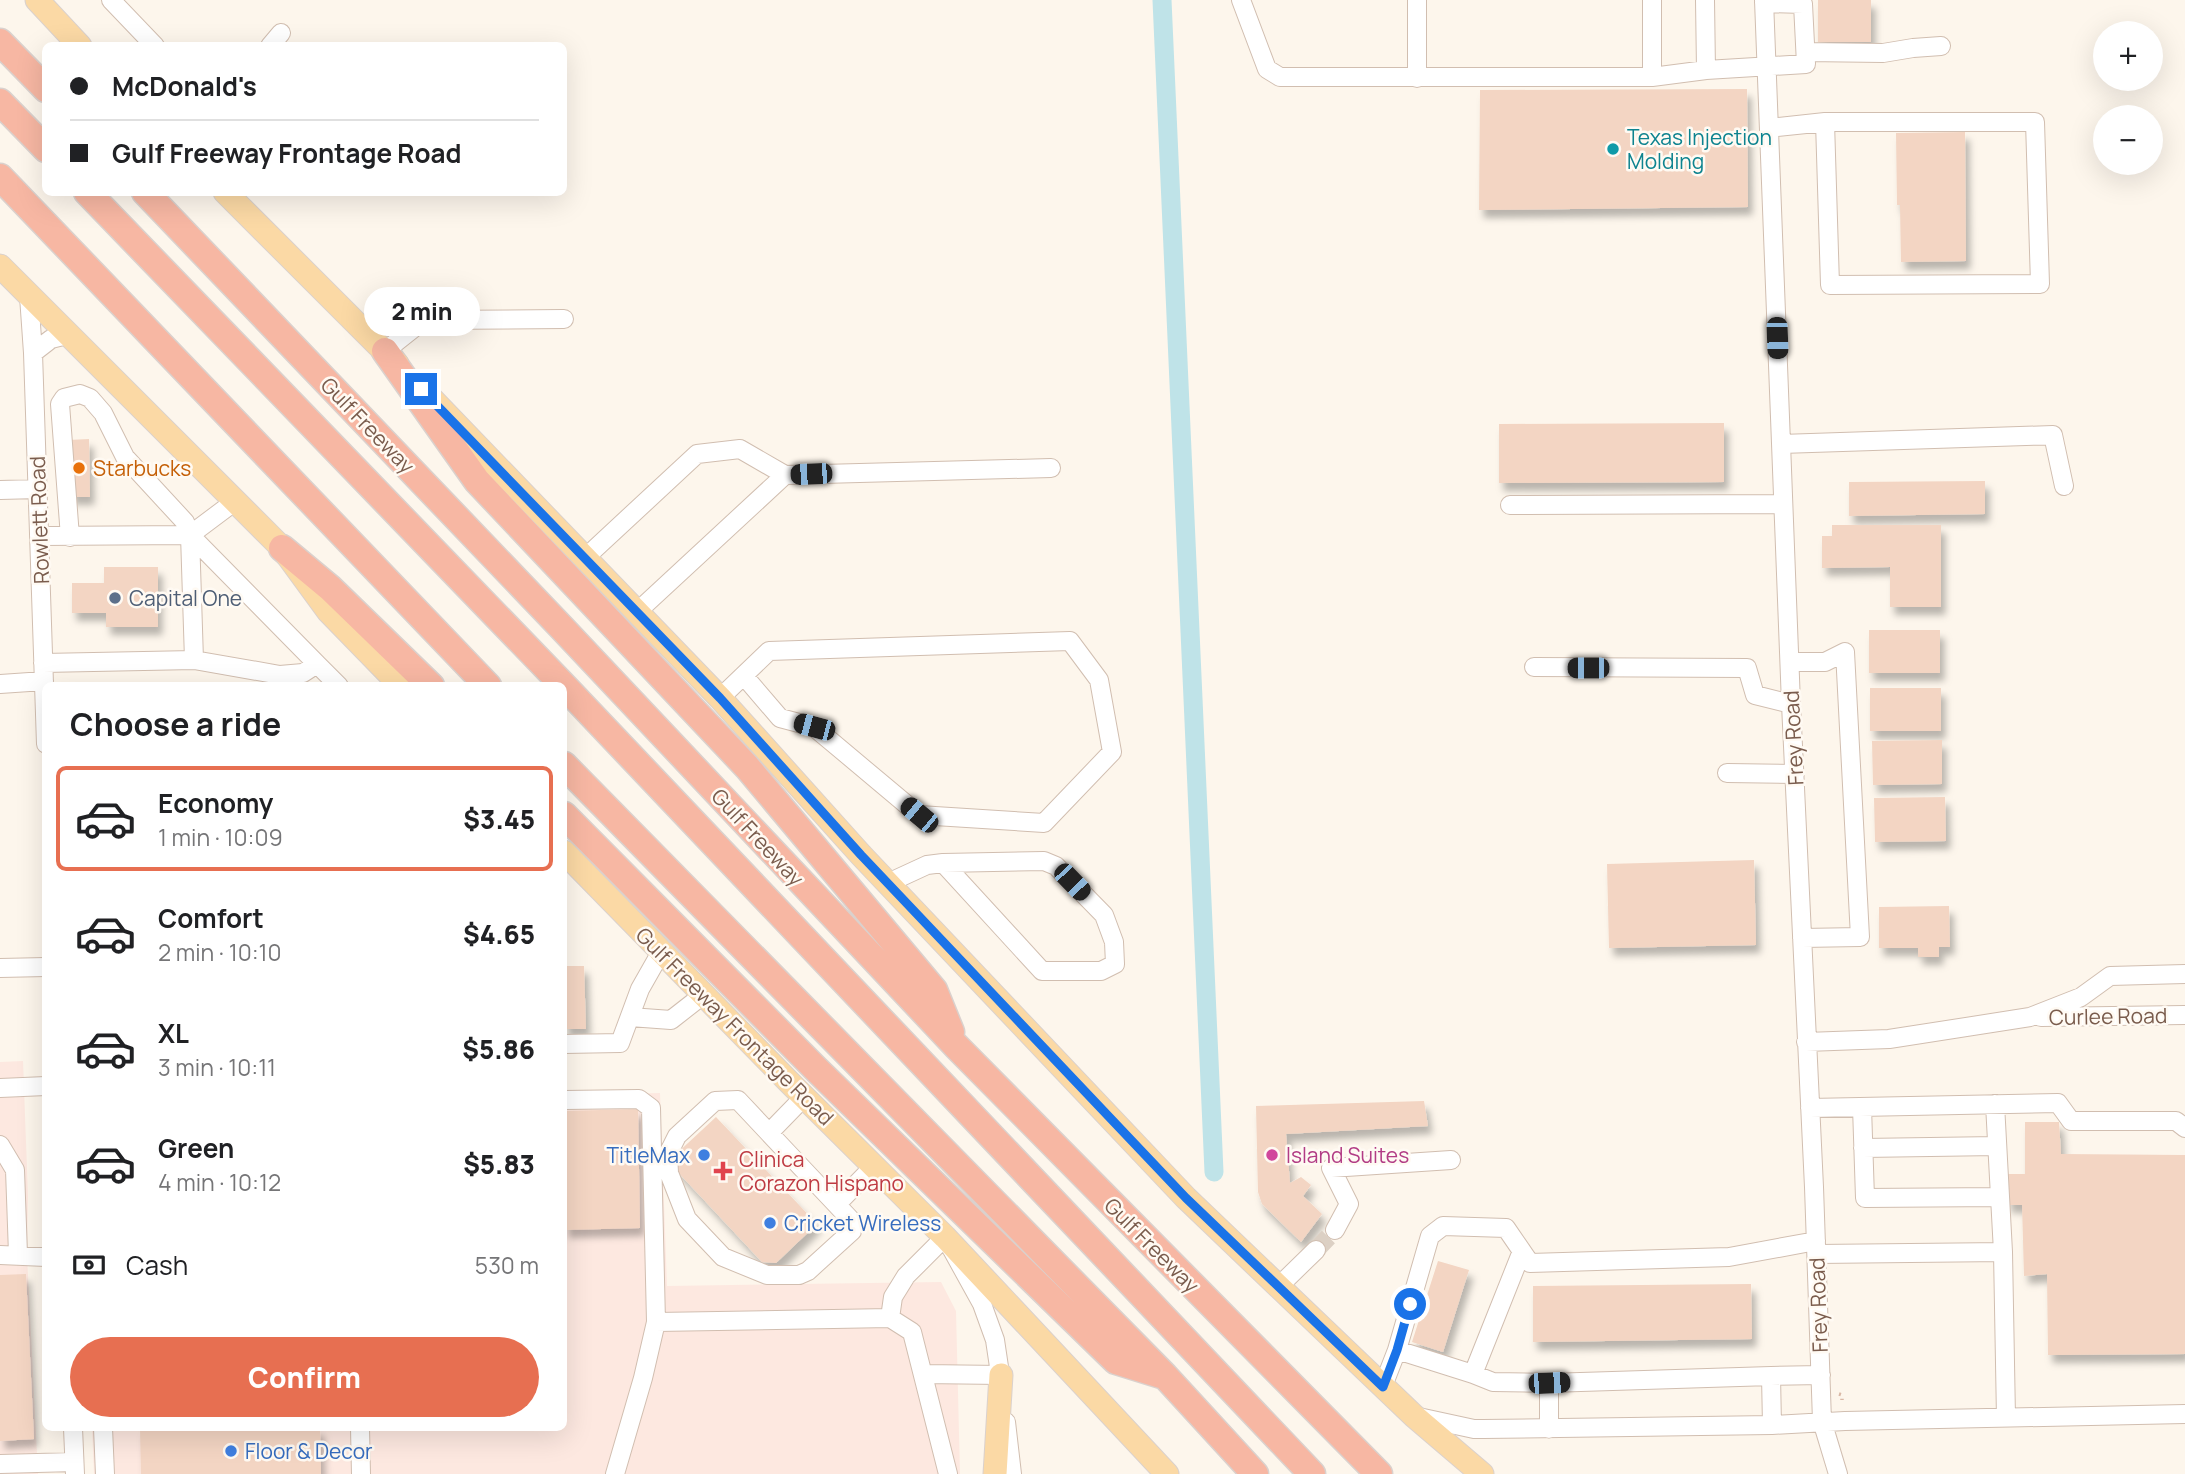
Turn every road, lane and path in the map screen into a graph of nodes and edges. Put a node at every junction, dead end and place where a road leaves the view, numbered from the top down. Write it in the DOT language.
graph roads {
  1 [pos="37,0"];
  2 [pos="111,0"];
  3 [pos="1241,0"];
  4 [pos="1417,0"];
  5 [pos="1652,0"];
  6 [pos="1705,0"];
  7 [pos="1764,1"];
  8 [pos="0,42"];
  9 [pos="76,42"];
  10 [pos="151,42"];
  11 [pos="1941,46"];
  12 [pos="1806,51"];
  13 [pos="1767,65"];
  14 [pos="1706,71"];
  15 [pos="1652,77"];
  16 [pos="1417,78"];
  17 [pos="42,85"];
  18 [pos="0,102"];
  19 [pos="1825,122"];
  20 [pos="1769,128"];
  21 [pos="42,145"];
  22 [pos="0,177"];
  23 [pos="92,196"];
  24 [pos="149,196"];
  25 [pos="229,196"];
  26 [pos="0,267"];
  27 [pos="29,296"];
  28 [pos="564,319"];
  29 [pos="67,335"];
  30 [pos="385,351"];
  31 [pos="33,353"];
  32 [pos="1781,444"];
  33 [pos="1051,468"];
  34 [pos="785,475"];
  35 [pos="2064,486"];
  36 [pos="38,489"];
  37 [pos="0,490"];
  38 [pos="234,502"];
  39 [pos="1783,504"];
  40 [pos="1510,505"];
  41 [pos="190,535"];
  42 [pos="39,536"];
  43 [pos="69,537"];
  44 [pos="282,548"];
  45 [pos="585,558"];
  46 [pos="637,612"];
  47 [pos="194,660"];
  48 [pos="1790,662"];
  49 [pos="43,663"];
  50 [pos="317,664"];
  51 [pos="1534,667"];
  52 [pos="744,676"];
  53 [pos="259,679"];
  54 [pos="44,681"];
  55 [pos="335,682"];
  56 [pos="397,682"];
  57 [pos="427,682"];
  58 [pos="484,682"];
  59 [pos="560,682"];
  60 [pos="0,684"];
  61 [pos="567,689"];
  62 [pos="720,698"];
  63 [pos="1791,704"];
  64 [pos="567,768"];
  65 [pos="1727,773"];
  66 [pos="1795,774"];
  67 [pos="567,818"];
  68 [pos="567,855"];
  69 [pos="943,863"];
  70 [pos="888,883"];
  71 [pos="1802,938"];
  72 [pos="661,952"];
  73 [pos="42,967"];
  74 [pos="0,968"];
  75 [pos="2185,974"];
  76 [pos="703,995"];
  77 [pos="2185,1015"];
  78 [pos="630,1017"];
  79 [pos="2030,1017"];
  80 [pos="1806,1042"];
  81 [pos="567,1044"];
  82 [pos="957,1047"];
  83 [pos="42,1086"];
  84 [pos="0,1088"];
  85 [pos="804,1097"];
  86 [pos="567,1100"];
  87 [pos="1995,1104"];
  88 [pos="1862,1107"];
  89 [pos="1810,1108"];
  90 [pos="2185,1128"];
  91 [pos="769,1133"];
  92 [pos="0,1144"];
  93 [pos="1997,1146"];
  94 [pos="1863,1149"];
  95 [pos="1451,1160"];
  96 [pos="874,1166"];
  97 [pos="2000,1197"];
  98 [pos="837,1204"];
  99 [pos="1335,1230"];
  100 [pos="945,1237"];
  101 [pos="1817,1248"];
  102 [pos="1316,1250"];
  103 [pos="1522,1251"];
  104 [pos="2003,1252"];
  105 [pos="9,1255"];
  106 [pos="42,1257"];
  107 [pos="1278,1287"];
  108 [pos="890,1318"];
  109 [pos="656,1322"];
  110 [pos="1397,1350"];
  111 [pos="923,1374"];
  112 [pos="1472,1374"];
  113 [pos="1821,1375"];
  114 [pos="1001,1376"];
  115 [pos="1165,1376"];
  116 [pos="1771,1376"];
  117 [pos="1549,1383"];
  118 [pos="1383,1387"];
  119 [pos="1839,1394"];
  120 [pos="1842,1401"];
  121 [pos="2185,1414"];
  122 [pos="1414,1416"];
  123 [pos="2006,1418"];
  124 [pos="1822,1421"];
  125 [pos="1772,1425"];
  126 [pos="1549,1429"];
  127 [pos="72,1431"];
  128 [pos="103,1431"];
  129 [pos="360,1431"];
  130 [pos="0,1464"];
  131 [pos="74,1468"];
  132 [pos="105,1474"];
  133 [pos="361,1474"];
  134 [pos="615,1474"];
  135 [pos="948,1474"];
  136 [pos="995,1474"];
  137 [pos="1012,1474"];
  138 [pos="1167,1474"];
  139 [pos="1255,1474"];
  140 [pos="1312,1474"];
  141 [pos="1379,1474"];
  142 [pos="1482,1474"];
  143 [pos="1838,1474"];
  1 -- 9 [label="main road"];
  2 -- 10 [label="street"];
  3 -- 16 [label="street"];
  4 -- 16 [label="street"];
  5 -- 15 [label="street"];
  6 -- 14 [label="street"];
  7 -- 12 [label="street"];
  7 -- 13 [label="street, Frey Road"];
  8 -- 17 [label="highway"];
  11 -- 12 [label="street"];
  12 -- 13 [label="street"];
  13 -- 14 [label="street"];
  13 -- 20 [label="street, Frey Road"];
  14 -- 15 [label="street"];
  15 -- 16 [label="street"];
  18 -- 21 [label="highway"];
  19 -- 19 [label="street"];
  19 -- 20 [label="street"];
  20 -- 32 [label="street, Frey Road"];
  22 -- 58 [label="highway"];
  23 -- 59 [label="highway, Gulf Freeway"];
  24 -- 82 [label="highway, Gulf Freeway"];
  25 -- 30 [label="main road"];
  26 -- 27 [label="main road"];
  27 -- 29 [label="main road"];
  27 -- 31 [label="street, Rowlett Road"];
  28 -- 30 [label="street"];
  29 -- 31 [label="street"];
  29 -- 38 [label="main road"];
  30 -- 45 [label="main road"];
  30 -- 82 [label="highway"];
  31 -- 36 [label="street, Rowlett Road"];
  32 -- 35 [label="street"];
  32 -- 39 [label="street, Frey Road"];
  33 -- 34 [label="street"];
  34 -- 45 [label="street"];
  34 -- 46 [label="street"];
  36 -- 37 [label="street"];
  36 -- 42 [label="street, Rowlett Road"];
  38 -- 41 [label="street"];
  38 -- 44 [label="main road"];
  39 -- 40 [label="street"];
  39 -- 48 [label="street, Frey Road"];
  41 -- 43 [label="street"];
  41 -- 43 [label="street"];
  41 -- 47 [label="street"];
  41 -- 50 [label="street"];
  42 -- 43 [label="street"];
  42 -- 49 [label="street, Rowlett Road"];
  44 -- 56 [label="main road"];
  44 -- 57 [label="highway"];
  45 -- 46 [label="main road"];
  46 -- 62 [label="main road"];
  47 -- 49 [label="street"];
  47 -- 53 [label="street"];
  48 -- 63 [label="street, Frey Road"];
  48 -- 71 [label="street"];
  49 -- 54 [label="street, Rowlett Road"];
  50 -- 53 [label="street"];
  50 -- 55 [label="street"];
  51 -- 63 [label="street"];
  52 -- 52 [label="street"];
  52 -- 62 [label="street"];
  54 -- 60 [label="street"];
  61 -- 140 [label="highway, Gulf Freeway"];
  62 -- 70 [label="main road"];
  63 -- 66 [label="street, Frey Road"];
  64 -- 115 [label="highway"];
  65 -- 66 [label="street"];
  66 -- 71 [label="street, Frey Road"];
  67 -- 115 [label="highway"];
  68 -- 72 [label="main road, Gulf Freeway Frontage Road"];
  69 -- 69 [label="street"];
  69 -- 70 [label="street"];
  70 -- 107 [label="main road"];
  71 -- 80 [label="street, Frey Road"];
  72 -- 76 [label="main road, Gulf Freeway Frontage Road"];
  72 -- 78 [label="street"];
  73 -- 74 [label="street"];
  75 -- 79 [label="street"];
  76 -- 78 [label="street"];
  76 -- 85 [label="main road, Gulf Freeway Frontage Road"];
  77 -- 79 [label="street, Curlee Road"];
  78 -- 81 [label="street"];
  79 -- 80 [label="street"];
  80 -- 89 [label="street, Frey Road"];
  82 -- 141 [label="highway, Gulf Freeway"];
  83 -- 84 [label="street"];
  85 -- 91 [label="street"];
  85 -- 96 [label="main road, Gulf Freeway Frontage Road"];
  86 -- 109 [label="street"];
  87 -- 88 [label="street"];
  87 -- 90 [label="street"];
  87 -- 93 [label="street"];
  88 -- 89 [label="street"];
  88 -- 94 [label="street"];
  89 -- 101 [label="street, Frey Road"];
  91 -- 98 [label="street"];
  91 -- 98 [label="street"];
  92 -- 105 [label="street"];
  93 -- 94 [label="street"];
  93 -- 97 [label="street"];
  94 -- 97 [label="street"];
  95 -- 99 [label="street"];
  96 -- 98 [label="street"];
  96 -- 100 [label="main road, Gulf Freeway Frontage Road"];
  97 -- 104 [label="street"];
  100 -- 108 [label="street"];
  100 -- 114 [label="street"];
  100 -- 138 [label="main road, Gulf Freeway Frontage Road"];
  101 -- 103 [label="street"];
  101 -- 104 [label="street"];
  101 -- 113 [label="street, Frey Road"];
  102 -- 107 [label="street"];
  103 -- 110 [label="street"];
  103 -- 112 [label="street"];
  104 -- 123 [label="street"];
  105 -- 106 [label="street"];
  107 -- 118 [label="main road"];
  108 -- 109 [label="street"];
  108 -- 111 [label="street"];
  109 -- 134 [label="street"];
  110 -- 112 [label="street"];
  110 -- 118 [label="street"];
  111 -- 114 [label="street"];
  111 -- 135 [label="street"];
  112 -- 117 [label="street"];
  113 -- 116 [label="street"];
  113 -- 124 [label="street, Frey Road"];
  114 -- 136 [label="main road"];
  114 -- 137 [label="street"];
  115 -- 139 [label="highway"];
  116 -- 117 [label="street"];
  116 -- 125 [label="street"];
  117 -- 126 [label="street"];
  118 -- 122 [label="main road"];
  119 -- 120 [label="path"];
  121 -- 123 [label="street"];
  122 -- 126 [label="street"];
  122 -- 142 [label="main road"];
  123 -- 124 [label="street"];
  124 -- 125 [label="street"];
  124 -- 143 [label="street, Frey Road"];
  125 -- 126 [label="street"];
  127 -- 131 [label="street"];
  128 -- 132 [label="street"];
  129 -- 133 [label="street"];
  130 -- 131 [label="street"];
}
